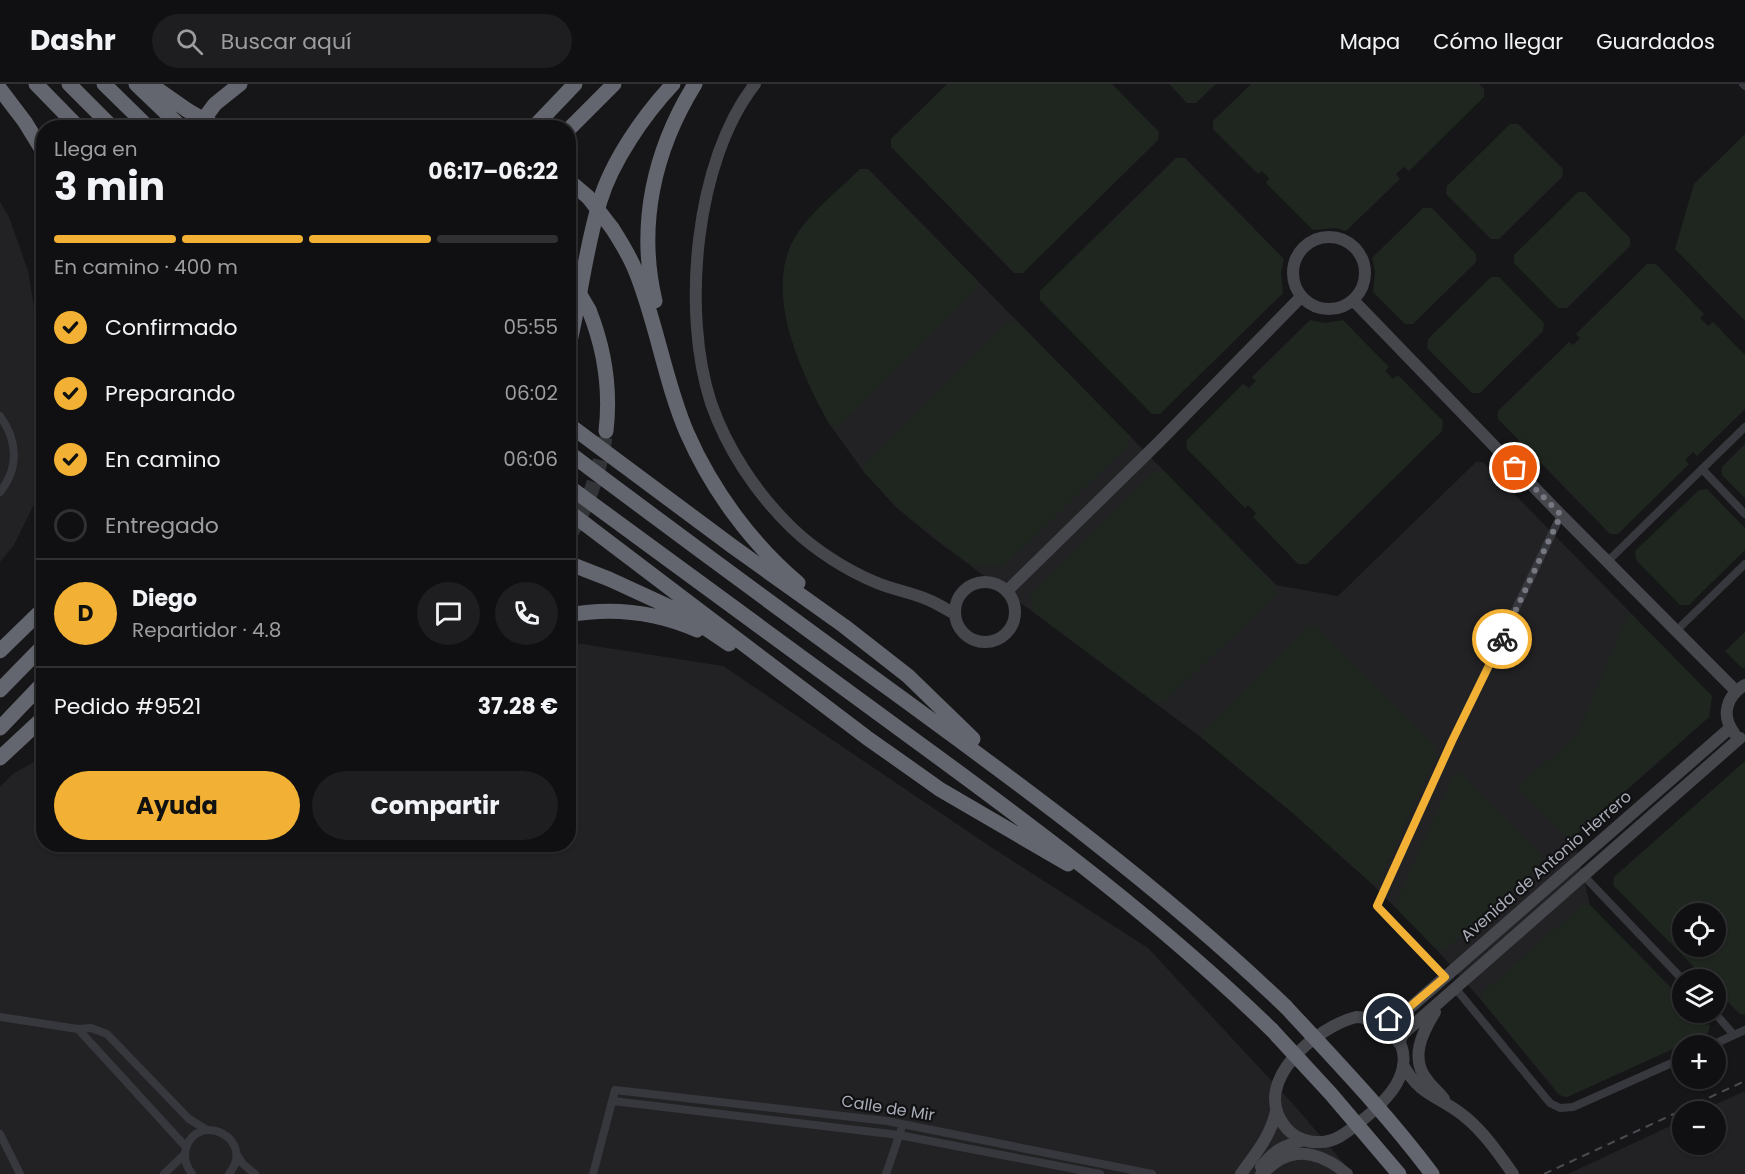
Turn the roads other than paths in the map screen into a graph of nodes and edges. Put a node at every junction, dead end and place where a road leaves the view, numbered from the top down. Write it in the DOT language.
graph roads {
  1 [pos="3,84"];
  2 [pos="36,84"];
  3 [pos="69,84"];
  4 [pos="104,84"];
  5 [pos="136,84"];
  6 [pos="150,84"];
  7 [pos="240,84"];
  8 [pos="575,84"];
  9 [pos="614,84"];
  10 [pos="673,84"];
  11 [pos="695,84"];
  12 [pos="755,84"];
  13 [pos="0,89"];
  14 [pos="71,120"];
  15 [pos="105,120"];
  16 [pos="141,120"];
  17 [pos="174,120"];
  18 [pos="203,120"];
  19 [pos="205,120"];
  20 [pos="541,120"];
  21 [pos="576,122"];
  22 [pos="36,127"];
  23 [pos="36,140"];
  24 [pos="576,186"];
  25 [pos="576,288"];
  26 [pos="1301,297"];
  27 [pos="1353,300"];
  28 [pos="576,309"];
  29 [pos="681,415"];
  30 [pos="0,416"];
  31 [pos="1745,427"];
  32 [pos="576,430"];
  33 [pos="606,431"];
  34 [pos="576,458"];
  35 [pos="1702,469"];
  36 [pos="0,492"];
  37 [pos="576,492"];
  38 [pos="1745,514"];
  39 [pos="1561,515"];
  40 [pos="576,517"];
  41 [pos="1607,562"];
  42 [pos="1745,564"];
  43 [pos="576,566"];
  44 [pos="1007,591"];
  45 [pos="958,599"];
  46 [pos="930,600"];
  47 [pos="36,610"];
  48 [pos="36,614"];
  49 [pos="576,614"];
  50 [pos="955,614"];
  51 [pos="30,619"];
  52 [pos="844,626"];
  53 [pos="1676,631"];
  54 [pos="0,651"];
  55 [pos="36,653"];
  56 [pos="754,661"];
  57 [pos="1740,688"];
  58 [pos="0,690"];
  59 [pos="36,690"];
  60 [pos="832,712"];
  61 [pos="36,724"];
  62 [pos="0,728"];
  63 [pos="1730,728"];
  64 [pos="1742,739"];
  65 [pos="0,758"];
  66 [pos="996,766"];
  67 [pos="1089,872"];
  68 [pos="1584,876"];
  69 [pos="1673,969"];
  70 [pos="1445,977"];
  71 [pos="1456,989"];
  72 [pos="1442,1001"];
  73 [pos="0,1017"];
  74 [pos="1380,1021"];
  75 [pos="1724,1023"];
  76 [pos="78,1029"];
  77 [pos="1745,1030"];
  78 [pos="1734,1035"];
  79 [pos="1726,1039"];
  80 [pos="1400,1043"];
  81 [pos="1672,1063"];
  82 [pos="1403,1065"];
  83 [pos="613,1101"];
  84 [pos="1449,1104"];
  85 [pos="1276,1111"];
  86 [pos="903,1124"];
  87 [pos="207,1130"];
  88 [pos="0,1134"];
  89 [pos="899,1135"];
  90 [pos="1304,1140"];
  91 [pos="1317,1142"];
  92 [pos="185,1150"];
  93 [pos="237,1155"];
  94 [pos="20,1174"];
  95 [pos="164,1174"];
  96 [pos="190,1174"];
  97 [pos="229,1174"];
  98 [pos="255,1174"];
  99 [pos="593,1174"];
  100 [pos="886,1174"];
  101 [pos="1100,1174"];
  102 [pos="1152,1174"];
  103 [pos="1241,1174"];
  104 [pos="1256,1174"];
  105 [pos="1261,1174"];
  106 [pos="1348,1174"];
  107 [pos="1399,1174"];
  108 [pos="1432,1174"];
  109 [pos="1513,1174"];
  1 -- 22 [label="highway"];
  2 -- 14 [label="highway"];
  3 -- 15 [label="highway"];
  4 -- 16 [label="highway"];
  5 -- 17 [label="highway"];
  6 -- 19 [label="highway, bridge"];
  7 -- 18 [label="highway"];
  8 -- 20 [label="highway"];
  9 -- 21 [label="highway"];
  10 -- 28 [label="highway"];
  11 -- 29 [label="highway"];
  12 -- 46 [label="street"];
  13 -- 23 [label="highway"];
  24 -- 29 [label="highway, bridge"];
  25 -- 33 [label="highway, bridge"];
  26 -- 27 [label="street"];
  26 -- 27 [label="street"];
  26 -- 44 [label="street"];
  27 -- 39 [label="street"];
  29 -- 52 [label="highway"];
  30 -- 36 [label="street"];
  31 -- 35 [label="street"];
  32 -- 52 [label="highway"];
  34 -- 66 [label="highway"];
  35 -- 38 [label="street"];
  35 -- 41 [label="street"];
  37 -- 67 [label="highway"];
  39 -- 41 [label="street"];
  39 -- 70 [label="street"];
  40 -- 60 [label="highway"];
  41 -- 53 [label="street"];
  42 -- 53 [label="street"];
  43 -- 56 [label="highway"];
  44 -- 45 [label="street"];
  44 -- 50 [label="street"];
  45 -- 46 [label="street"];
  45 -- 50 [label="street"];
  46 -- 50 [label="street"];
  47 -- 51 [label="highway"];
  48 -- 51 [label="highway"];
  49 -- 56 [label="highway"];
  51 -- 54 [label="highway"];
  52 -- 66 [label="highway"];
  53 -- 57 [label="street"];
  55 -- 58 [label="highway"];
  56 -- 60 [label="highway"];
  57 -- 63 [label="street"];
  59 -- 62 [label="highway"];
  60 -- 67 [label="highway"];
  61 -- 65 [label="highway"];
  63 -- 64 [label="street"];
  63 -- 70 [label="street, Avenida de Antonio Herrero"];
  64 -- 68 [label="street, Avenida de Antonio Herrero"];
  66 -- 108 [label="highway, bridge"];
  67 -- 107 [label="highway, bridge"];
  68 -- 69 [label="street"];
  68 -- 71 [label="street, Avenida de Antonio Herrero"];
  70 -- 74 [label="street, Avenida de Antonio Herrero"];
  71 -- 72 [label="street, Avenida de Antonio Herrero"];
  71 -- 81 [label="street"];
  72 -- 80 [label="street, Avenida de Antonio Herrero"];
  72 -- 84 [label="street"];
  73 -- 76 [label="street"];
  74 -- 80 [label="street"];
  74 -- 85 [label="street"];
  75 -- 78 [label="street"];
  76 -- 87 [label="street"];
  76 -- 92 [label="street"];
  77 -- 78 [label="street"];
  78 -- 79 [label="street"];
  80 -- 82 [label="street"];
  82 -- 84 [label="street"];
  82 -- 91 [label="street"];
  83 -- 86 [label="street, Calle de Mir"];
  83 -- 89 [label="street, Calle de Mir"];
  83 -- 99 [label="street"];
  84 -- 109 [label="street"];
  85 -- 90 [label="street"];
  85 -- 103 [label="street"];
  86 -- 89 [label="street"];
  86 -- 102 [label="street, Calle de Mir"];
  87 -- 92 [label="street"];
  87 -- 93 [label="street"];
  88 -- 94 [label="street"];
  89 -- 100 [label="street"];
  89 -- 101 [label="street, Calle de Mir"];
  90 -- 91 [label="street"];
  90 -- 104 [label="street"];
  91 -- 106 [label="street"];
  92 -- 95 [label="street"];
  92 -- 96 [label="street"];
  93 -- 97 [label="street"];
  93 -- 98 [label="street"];
  105 -- 106 [label="street"];
}
